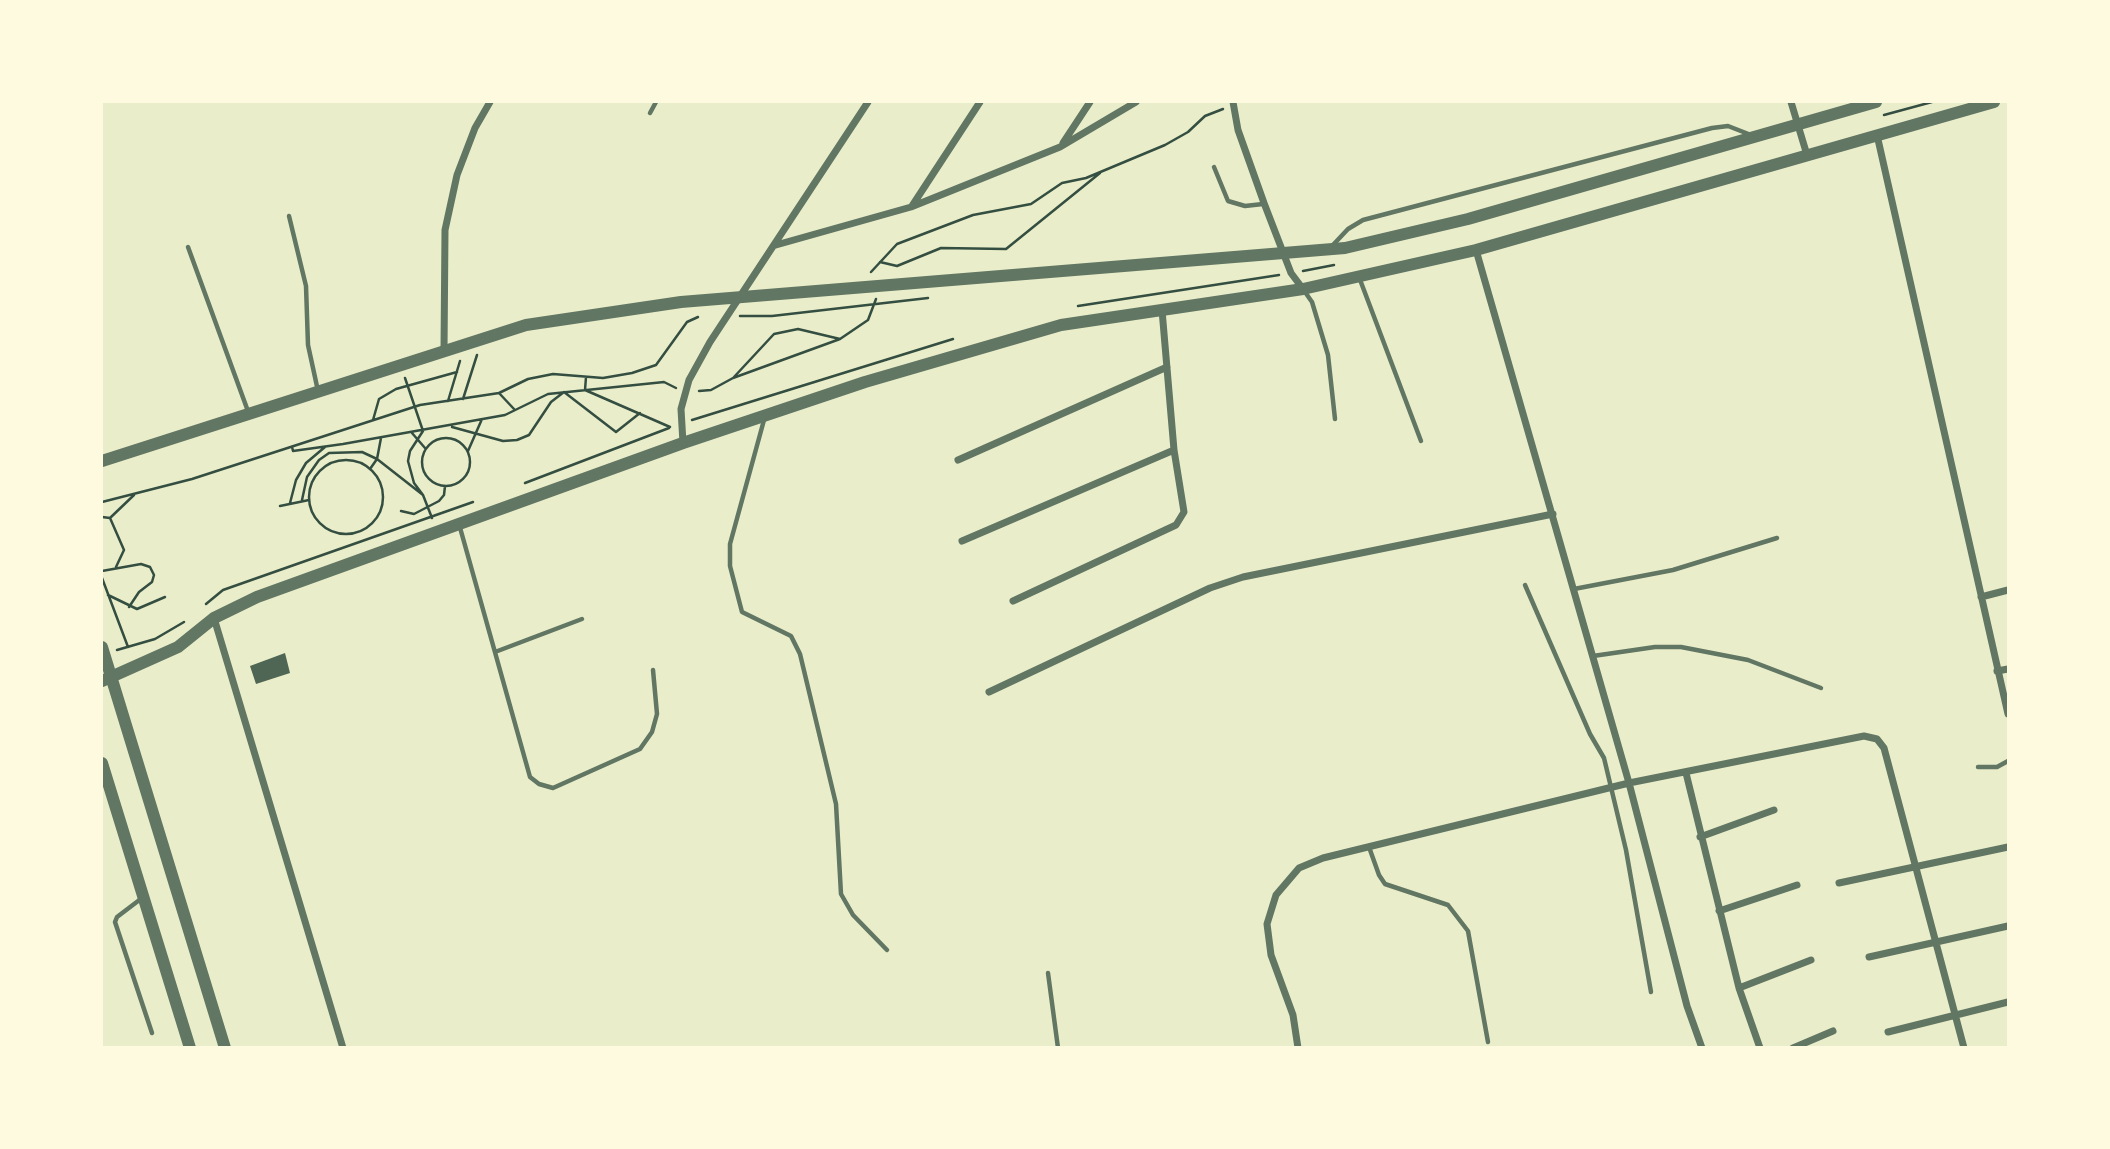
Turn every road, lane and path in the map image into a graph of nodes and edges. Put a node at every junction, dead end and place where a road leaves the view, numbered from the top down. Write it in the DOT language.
graph roads {
  1 [pos="490,102"];
  2 [pos="656,102"];
  3 [pos="868,102"];
  4 [pos="980,102"];
  5 [pos="1090,102"];
  6 [pos="1136,102"];
  7 [pos="1791,102"];
  8 [pos="1876,102"];
  9 [pos="1993,102"];
  10 [pos="1233,104"];
  11 [pos="1848,106"];
  12 [pos="650,113"];
  13 [pos="1798,125"];
  14 [pos="1877,135"];
  15 [pos="1754,137"];
  16 [pos="1060,147"];
  17 [pos="1807,155"];
  18 [pos="1214,167"];
  19 [pos="1102,171"];
  20 [pos="1264,204"];
  21 [pos="911,207"];
  22 [pos="289,216"];
  23 [pos="776,245"];
  24 [pos="188,247"];
  25 [pos="1329,250"];
  26 [pos="1476,250"];
  27 [pos="1284,255"];
  28 [pos="878,262"];
  29 [pos="869,275"];
  30 [pos="1359,276"];
  31 [pos="880,286"];
  32 [pos="1303,289"];
  33 [pos="740,298"];
  34 [pos="928,298"];
  35 [pos="873,306"];
  36 [pos="1162,310"];
  37 [pos="702,316"];
  38 [pos="728,316"];
  39 [pos="482,339"];
  40 [pos="840,339"];
  41 [pos="465,344"];
  42 [pos="444,351"];
  43 [pos="400,365"];
  44 [pos="1167,367"];
  45 [pos="457,372"];
  46 [pos="586,377"];
  47 [pos="733,378"];
  48 [pos="408,385"];
  49 [pos="585,390"];
  50 [pos="318,391"];
  51 [pos="564,392"];
  52 [pos="685,392"];
  53 [pos="499,393"];
  54 [pos="464,399"];
  55 [pos="448,401"];
  56 [pos="416,406"];
  57 [pos="515,410"];
  58 [pos="640,413"];
  59 [pos="249,414"];
  60 [pos="766,414"];
  61 [pos="482,419"];
  62 [pos="1335,419"];
  63 [pos="373,420"];
  64 [pos="449,426"];
  65 [pos="670,427"];
  66 [pos="437,428"];
  67 [pos="424,431"];
  68 [pos="412,433"];
  69 [pos="477,435"];
  70 [pos="382,438"];
  71 [pos="440,438"];
  72 [pos="416,441"];
  73 [pos="1421,441"];
  74 [pos="683,443"];
  75 [pos="291,446"];
  76 [pos="328,446"];
  77 [pos="425,448"];
  78 [pos="1174,450"];
  79 [pos="468,452"];
  80 [pos="377,459"];
  81 [pos="958,460"];
  82 [pos="102,461"];
  83 [pos="370,469"];
  84 [pos="445,486"];
  85 [pos="136,493"];
  86 [pos="423,495"];
  87 [pos="302,500"];
  88 [pos="309,500"];
  89 [pos="102,502"];
  90 [pos="290,503"];
  91 [pos="427,505"];
  92 [pos="280,506"];
  93 [pos="401,511"];
  94 [pos="1553,514"];
  95 [pos="102,517"];
  96 [pos="110,518"];
  97 [pos="458,523"];
  98 [pos="1777,538"];
  99 [pos="962,541"];
  100 [pos="114,568"];
  101 [pos="102,571"];
  102 [pos="102,578"];
  103 [pos="1525,585"];
  104 [pos="1574,589"];
  105 [pos="2008,590"];
  106 [pos="108,595"];
  107 [pos="165,597"];
  108 [pos="1980,597"];
  109 [pos="1013,601"];
  110 [pos="129,607"];
  111 [pos="215,618"];
  112 [pos="582,619"];
  113 [pos="102,647"];
  114 [pos="128,647"];
  115 [pos="495,652"];
  116 [pos="1593,656"];
  117 [pos="2008,669"];
  118 [pos="653,670"];
  119 [pos="1997,671"];
  120 [pos="106,679"];
  121 [pos="1821,688"];
  122 [pos="989,692"];
  123 [pos="2008,714"];
  124 [pos="2008,761"];
  125 [pos="102,762"];
  126 [pos="1978,768"];
  127 [pos="1686,773"];
  128 [pos="1629,783"];
  129 [pos="1612,787"];
  130 [pos="1774,810"];
  131 [pos="1700,836"];
  132 [pos="1369,847"];
  133 [pos="2008,847"];
  134 [pos="1914,866"];
  135 [pos="1839,884"];
  136 [pos="1797,885"];
  137 [pos="142,898"];
  138 [pos="1719,911"];
  139 [pos="2008,926"];
  140 [pos="1934,942"];
  141 [pos="887,950"];
  142 [pos="1869,957"];
  143 [pos="1811,960"];
  144 [pos="1048,973"];
  145 [pos="1739,988"];
  146 [pos="1651,992"];
  147 [pos="2008,1002"];
  148 [pos="1954,1014"];
  149 [pos="1833,1031"];
  150 [pos="1888,1032"];
  151 [pos="152,1033"];
  152 [pos="1488,1042"];
  153 [pos="190,1048"];
  154 [pos="225,1048"];
  155 [pos="343,1048"];
  156 [pos="1058,1048"];
  157 [pos="1298,1048"];
  158 [pos="1702,1048"];
  159 [pos="1760,1048"];
  160 [pos="1793,1048"];
  161 [pos="1964,1048"];
  1 -- 42 [label="street"];
  2 -- 12 [label="lane"];
  3 -- 23 [label="street"];
  4 -- 21 [label="street"];
  5 -- 16 [label="street"];
  6 -- 16 [label="street"];
  7 -- 13 [label="street"];
  8 -- 11 [label="street"];
  9 -- 14 [label="street"];
  10 -- 19 [label="path"];
  10 -- 20 [label="street"];
  11 -- 13 [label="street"];
  13 -- 15 [label="street"];
  13 -- 17 [label="street"];
  14 -- 17 [label="street"];
  14 -- 108 [label="street"];
  15 -- 25 [label="street"];
  15 -- 25 [label="lane"];
  16 -- 21 [label="street"];
  17 -- 26 [label="street"];
  18 -- 20 [label="lane"];
  19 -- 28 [label="path"];
  19 -- 28 [label="path"];
  20 -- 27 [label="street"];
  21 -- 23 [label="street"];
  22 -- 50 [label="lane"];
  23 -- 33 [label="street"];
  24 -- 59 [label="lane"];
  25 -- 27 [label="street"];
  26 -- 30 [label="street"];
  26 -- 94 [label="street"];
  27 -- 31 [label="street"];
  27 -- 32 [label="street"];
  28 -- 29 [label="path"];
  30 -- 32 [label="street"];
  30 -- 73 [label="lane"];
  31 -- 33 [label="street"];
  31 -- 35 [label="path"];
  32 -- 36 [label="street"];
  32 -- 62 [label="lane"];
  33 -- 38 [label="street"];
  33 -- 39 [label="street"];
  34 -- 35 [label="path"];
  35 -- 38 [label="path"];
  35 -- 40 [label="path"];
  36 -- 44 [label="street"];
  36 -- 60 [label="street"];
  37 -- 46 [label="path"];
  38 -- 52 [label="street"];
  39 -- 41 [label="street"];
  39 -- 54 [label="path"];
  40 -- 47 [label="path"];
  40 -- 47 [label="path"];
  41 -- 42 [label="street"];
  41 -- 45 [label="path"];
  42 -- 43 [label="street"];
  43 -- 48 [label="path"];
  43 -- 50 [label="street"];
  44 -- 78 [label="street"];
  44 -- 81 [label="street"];
  45 -- 48 [label="path"];
  45 -- 55 [label="path"];
  46 -- 49 [label="path"];
  46 -- 53 [label="path"];
  47 -- 52 [label="path"];
  48 -- 56 [label="path"];
  48 -- 63 [label="path"];
  49 -- 51 [label="path"];
  49 -- 52 [label="path"];
  49 -- 58 [label="path"];
  50 -- 59 [label="street"];
  51 -- 57 [label="path"];
  51 -- 58 [label="path"];
  51 -- 69 [label="path"];
  52 -- 74 [label="street"];
  53 -- 54 [label="path"];
  53 -- 57 [label="path"];
  54 -- 55 [label="path"];
  55 -- 56 [label="path"];
  56 -- 63 [label="path"];
  56 -- 67 [label="path"];
  57 -- 61 [label="path"];
  58 -- 65 [label="path"];
  59 -- 82 [label="street"];
  60 -- 74 [label="street"];
  60 -- 141 [label="lane"];
  61 -- 64 [label="path"];
  61 -- 69 [label="path"];
  63 -- 75 [label="path"];
  64 -- 66 [label="path"];
  64 -- 69 [label="path"];
  66 -- 67 [label="path"];
  66 -- 71 [label="path"];
  67 -- 68 [label="path"];
  67 -- 72 [label="path"];
  68 -- 70 [label="path"];
  68 -- 72 [label="path"];
  69 -- 79 [label="path"];
  70 -- 76 [label="path"];
  70 -- 80 [label="path"];
  71 -- 77 [label="path"];
  71 -- 79 [label="path"];
  72 -- 77 [label="path"];
  72 -- 86 [label="path"];
  74 -- 97 [label="street"];
  75 -- 76 [label="path"];
  75 -- 85 [label="path"];
  76 -- 90 [label="path"];
  77 -- 84 [label="path"];
  78 -- 99 [label="street"];
  78 -- 109 [label="street"];
  79 -- 84 [label="path"];
  80 -- 83 [label="path"];
  80 -- 86 [label="path"];
  80 -- 87 [label="path"];
  83 -- 88 [label="path"];
  83 -- 88 [label="path"];
  84 -- 91 [label="path"];
  85 -- 89 [label="path"];
  85 -- 96 [label="path"];
  86 -- 91 [label="path"];
  87 -- 88 [label="path"];
  87 -- 90 [label="path"];
  90 -- 92 [label="path"];
  91 -- 93 [label="path"];
  94 -- 104 [label="street"];
  94 -- 122 [label="street"];
  95 -- 96 [label="path"];
  96 -- 100 [label="path"];
  97 -- 111 [label="street"];
  97 -- 115 [label="lane"];
  98 -- 104 [label="lane"];
  100 -- 101 [label="path"];
  100 -- 110 [label="path"];
  102 -- 106 [label="path"];
  103 -- 129 [label="lane"];
  104 -- 116 [label="street"];
  105 -- 108 [label="street"];
  106 -- 110 [label="path"];
  106 -- 114 [label="path"];
  107 -- 110 [label="path"];
  108 -- 119 [label="street"];
  111 -- 120 [label="street"];
  111 -- 155 [label="street"];
  112 -- 115 [label="lane"];
  113 -- 120 [label="street"];
  115 -- 118 [label="lane"];
  116 -- 121 [label="lane"];
  116 -- 128 [label="street"];
  117 -- 119 [label="street"];
  119 -- 123 [label="street"];
  120 -- 154 [label="street"];
  124 -- 126 [label="lane"];
  125 -- 137 [label="street"];
  127 -- 128 [label="street"];
  127 -- 131 [label="street"];
  127 -- 134 [label="street"];
  128 -- 129 [label="street"];
  128 -- 158 [label="street"];
  129 -- 132 [label="street"];
  129 -- 146 [label="lane"];
  130 -- 131 [label="street"];
  131 -- 138 [label="street"];
  132 -- 152 [label="lane"];
  132 -- 157 [label="street"];
  133 -- 134 [label="street"];
  134 -- 135 [label="street"];
  134 -- 140 [label="street"];
  136 -- 138 [label="street"];
  137 -- 151 [label="lane"];
  137 -- 153 [label="street"];
  138 -- 145 [label="street"];
  139 -- 140 [label="street"];
  140 -- 142 [label="street"];
  140 -- 148 [label="street"];
  143 -- 145 [label="street"];
  144 -- 156 [label="lane"];
  145 -- 159 [label="street"];
  147 -- 148 [label="street"];
  148 -- 150 [label="street"];
  148 -- 161 [label="street"];
  149 -- 160 [label="street"];
}
